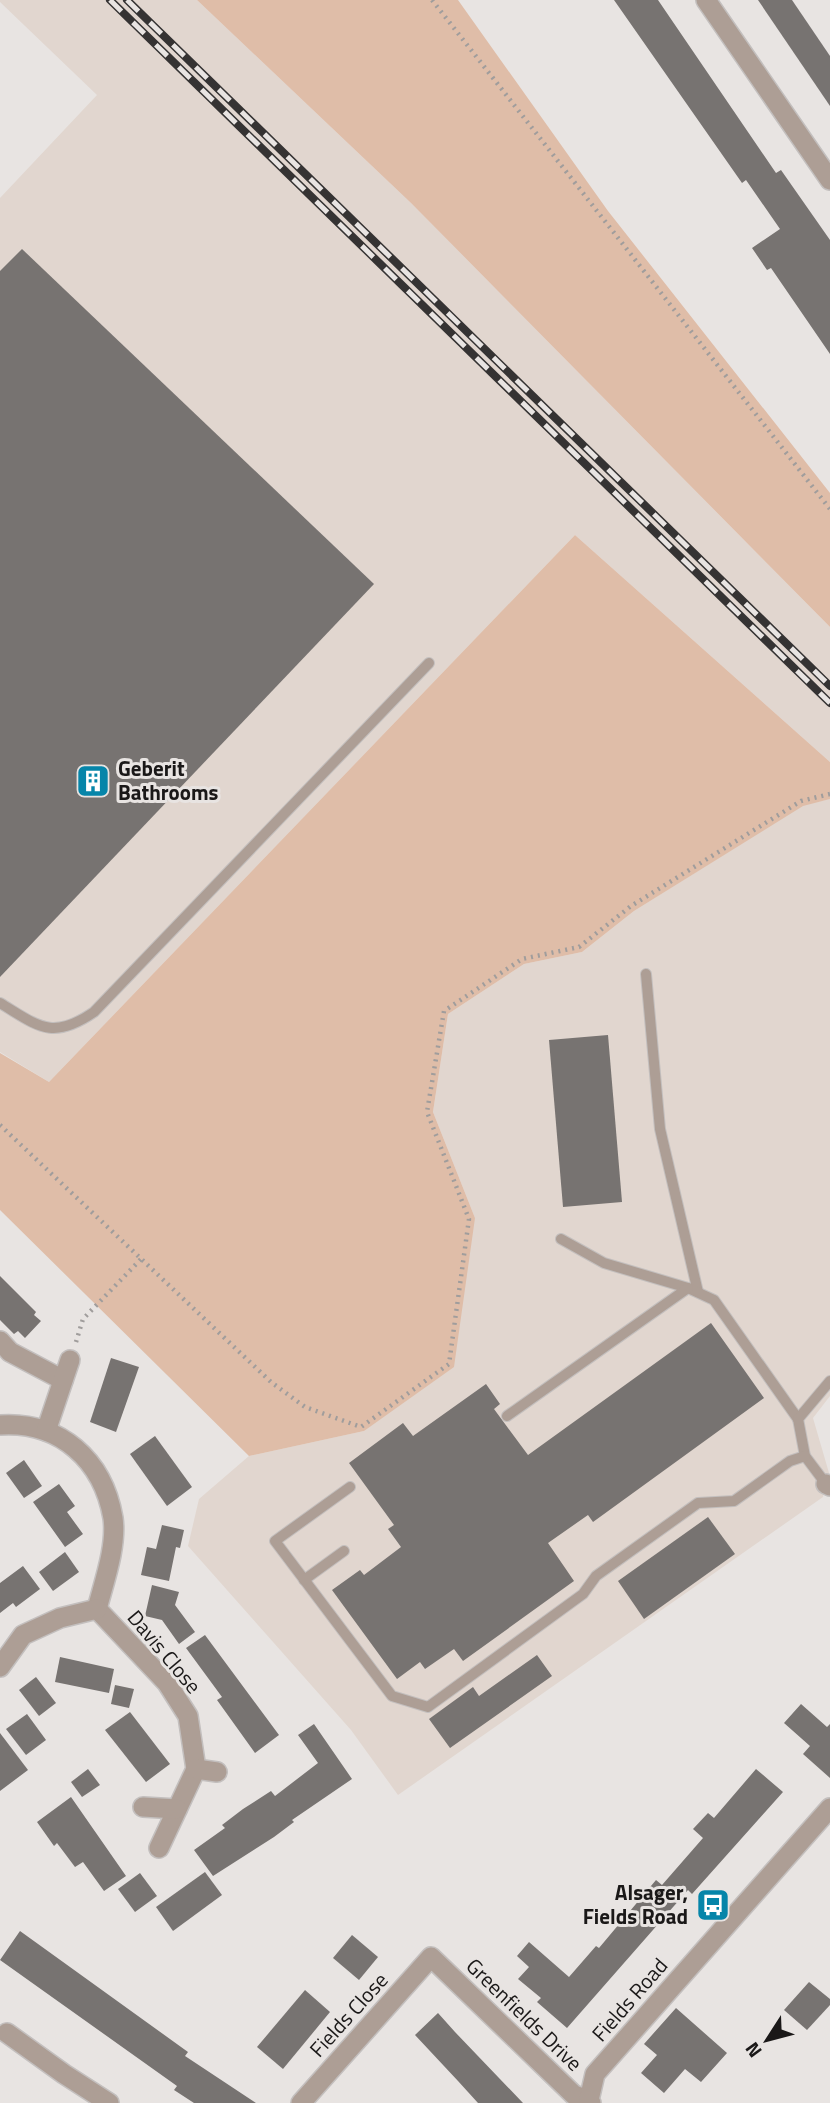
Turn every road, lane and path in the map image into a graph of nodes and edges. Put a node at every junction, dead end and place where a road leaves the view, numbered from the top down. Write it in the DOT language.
graph roads {
  1 [pos="432,0"];
  2 [pos="706,0"];
  3 [pos="830,180"];
  4 [pos="830,509"];
  5 [pos="429,663"];
  6 [pos="830,794"];
  7 [pos="646,974"];
  8 [pos="0,1003"];
  9 [pos="0,1125"];
  10 [pos="561,1239"];
  11 [pos="141,1259"];
  12 [pos="693,1290"];
  13 [pos="0,1341"];
  14 [pos="70,1360"];
  15 [pos="63,1380"];
  16 [pos="830,1381"];
  17 [pos="508,1416"];
  18 [pos="798,1419"];
  19 [pos="0,1425"];
  20 [pos="46,1431"];
  21 [pos="805,1456"];
  22 [pos="828,1485"];
  23 [pos="350,1487"];
  24 [pos="344,1551"];
  25 [pos="304,1580"];
  26 [pos="97,1609"];
  27 [pos="0,1667"];
  28 [pos="196,1769"];
  29 [pos="217,1772"];
  30 [pos="143,1807"];
  31 [pos="830,1808"];
  32 [pos="177,1809"];
  33 [pos="159,1847"];
  34 [pos="431,1957"];
  35 [pos="7,2033"];
  36 [pos="590,2101"];
  37 [pos="109,2103"];
  38 [pos="301,2103"];
  1 -- 4 [label="path"];
  2 -- 3 [label="street"];
  5 -- 8 [label="lane"];
  6 -- 11 [label="path"];
  7 -- 12 [label="lane"];
  9 -- 11 [label="path"];
  10 -- 12 [label="lane"];
  11 -- 14 [label="path"];
  12 -- 17 [label="lane"];
  12 -- 18 [label="lane"];
  13 -- 15 [label="street"];
  14 -- 15 [label="street"];
  15 -- 20 [label="street"];
  16 -- 18 [label="lane"];
  18 -- 21 [label="lane"];
  19 -- 20 [label="street"];
  20 -- 26 [label="street"];
  21 -- 22 [label="lane"];
  21 -- 25 [label="lane"];
  23 -- 25 [label="lane"];
  24 -- 25 [label="lane"];
  26 -- 27 [label="street"];
  26 -- 28 [label="street, Davis Close"];
  28 -- 29 [label="street"];
  28 -- 32 [label="street"];
  30 -- 32 [label="street"];
  31 -- 36 [label="street, Fields Road"];
  32 -- 33 [label="street"];
  34 -- 36 [label="street, Greenfields Drive"];
  34 -- 38 [label="street, Fields Close"];
  35 -- 37 [label="street"];
}
